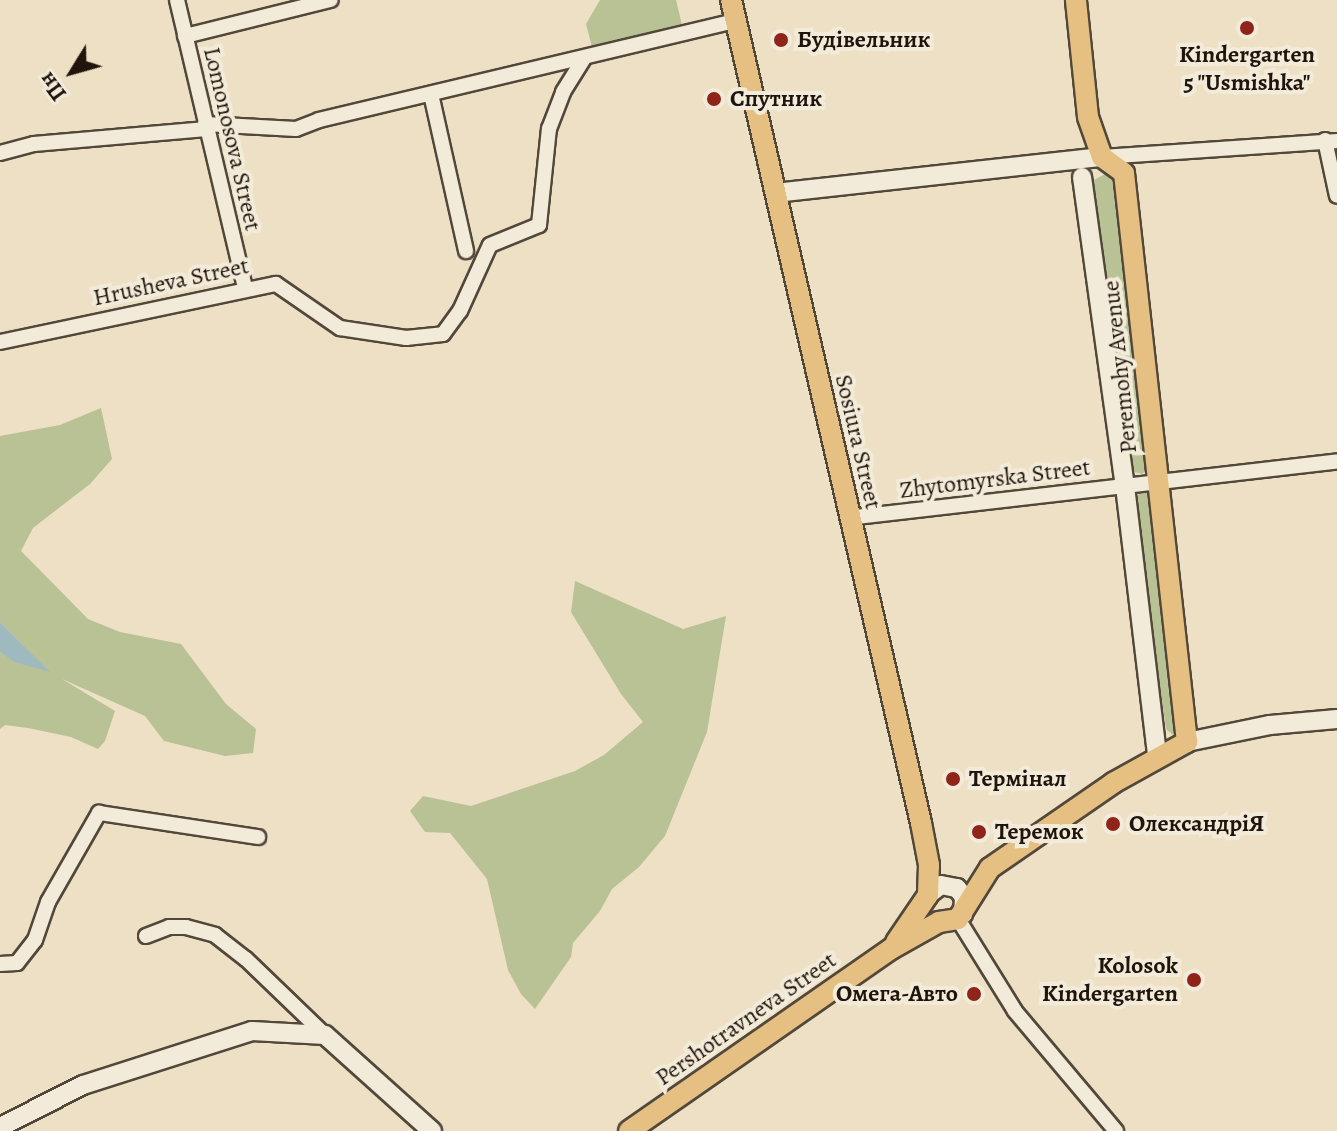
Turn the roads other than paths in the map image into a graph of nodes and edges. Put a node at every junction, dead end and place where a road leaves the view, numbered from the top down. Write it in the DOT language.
graph roads {
  1 [pos="177,0"];
  2 [pos="331,0"];
  3 [pos="731,0"];
  4 [pos="1076,0"];
  5 [pos="736,21"];
  6 [pos="185,36"];
  7 [pos="583,60"];
  8 [pos="431,94"];
  9 [pos="205,126"];
  10 [pos="1331,140"];
  11 [pos="0,153"];
  12 [pos="1102,157"];
  13 [pos="1058,160"];
  14 [pos="1082,177"];
  15 [pos="775,193"];
  16 [pos="1337,196"];
  17 [pos="466,251"];
  18 [pos="245,288"];
  19 [pos="0,342"];
  20 [pos="1337,461"];
  21 [pos="1158,482"];
  22 [pos="1125,486"];
  23 [pos="848,518"];
  24 [pos="1337,719"];
  25 [pos="1187,742"];
  26 [pos="1157,756"];
  27 [pos="258,837"];
  28 [pos="990,868"];
  29 [pos="952,886"];
  30 [pos="927,897"];
  31 [pos="953,918"];
  32 [pos="146,936"];
  33 [pos="891,949"];
  34 [pos="0,964"];
  35 [pos="325,1035"];
  36 [pos="0,1127"];
  37 [pos="432,1131"];
  38 [pos="629,1131"];
  39 [pos="1116,1131"];
  1 -- 6 [label="street, Lomonosova Street"];
  2 -- 6 [label="street"];
  3 -- 5 [label="main road, Sosiura Street"];
  4 -- 12 [label="main road, Peremohy Avenue"];
  5 -- 7 [label="street"];
  5 -- 15 [label="main road, Sosiura Street"];
  6 -- 9 [label="street, Lomonosova Street"];
  7 -- 8 [label="street"];
  7 -- 18 [label="street, Hrusheva Street"];
  8 -- 9 [label="street"];
  8 -- 17 [label="street"];
  9 -- 11 [label="street"];
  9 -- 18 [label="street, Lomonosova Street"];
  10 -- 12 [label="street"];
  10 -- 16 [label="street"];
  12 -- 13 [label="street"];
  12 -- 14 [label="street"];
  12 -- 21 [label="main road, Peremohy Avenue"];
  13 -- 14 [label="street"];
  13 -- 15 [label="street"];
  14 -- 22 [label="street, Peremohy Avenue"];
  15 -- 23 [label="main road, Sosiura Street"];
  18 -- 19 [label="street, Hrusheva Street"];
  20 -- 21 [label="street, Zhytomyrska Street"];
  21 -- 22 [label="street, Zhytomyrska Street"];
  21 -- 25 [label="main road, Peremohy Avenue"];
  22 -- 23 [label="street, Zhytomyrska Street"];
  22 -- 26 [label="street, Peremohy Avenue"];
  23 -- 30 [label="main road, Sosiura Street"];
  24 -- 25 [label="street"];
  25 -- 26 [label="main road"];
  26 -- 28 [label="main road"];
  27 -- 34 [label="street"];
  28 -- 29 [label="street"];
  28 -- 31 [label="main road"];
  29 -- 30 [label="street"];
  29 -- 31 [label="street"];
  30 -- 31 [label="street"];
  30 -- 33 [label="main road, Pershotravneva Street"];
  31 -- 33 [label="main road, Pershotravneva Street"];
  31 -- 39 [label="street"];
  32 -- 35 [label="street"];
  33 -- 38 [label="main road, Pershotravneva Street"];
  35 -- 36 [label="street"];
  35 -- 37 [label="street"];
}
